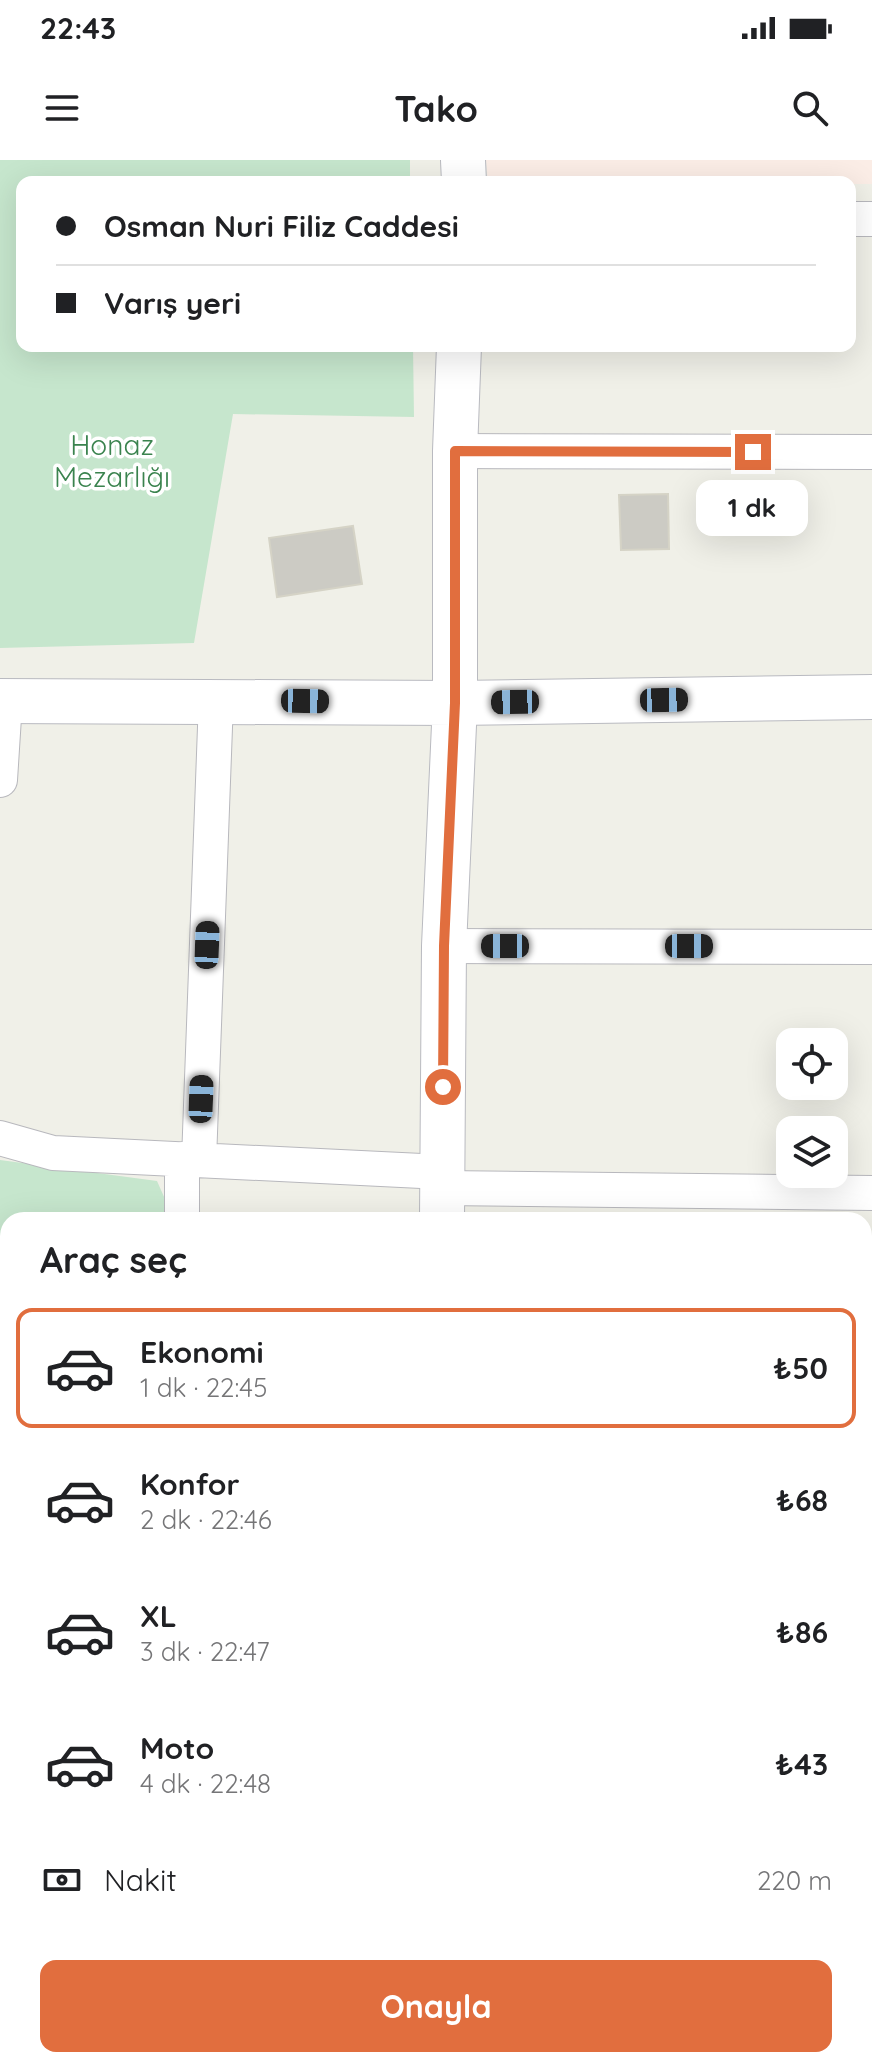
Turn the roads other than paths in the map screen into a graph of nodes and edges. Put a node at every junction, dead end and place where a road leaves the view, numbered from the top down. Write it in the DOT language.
graph roads {
  1 [pos="459,352"];
  2 [pos="455,451"];
  3 [pos="872,452"];
  4 [pos="872,697"];
  5 [pos="216,700"];
  6 [pos="2,701"];
  7 [pos="455,703"];
  8 [pos="0,780"];
  9 [pos="444,946"];
  10 [pos="872,947"];
  11 [pos="0,1138"];
  12 [pos="190,1160"];
  13 [pos="442,1193"];
  14 [pos="872,1193"];
  15 [pos="183,1212"];
  1 -- 2 [label="street"];
  2 -- 3 [label="street"];
  2 -- 7 [label="street"];
  4 -- 7 [label="street"];
  5 -- 6 [label="street"];
  5 -- 7 [label="street"];
  5 -- 12 [label="street"];
  6 -- 8 [label="street"];
  7 -- 9 [label="street"];
  9 -- 10 [label="street"];
  9 -- 13 [label="street"];
  11 -- 12 [label="street"];
  12 -- 13 [label="street"];
  12 -- 15 [label="street"];
  13 -- 14 [label="street"];
}
